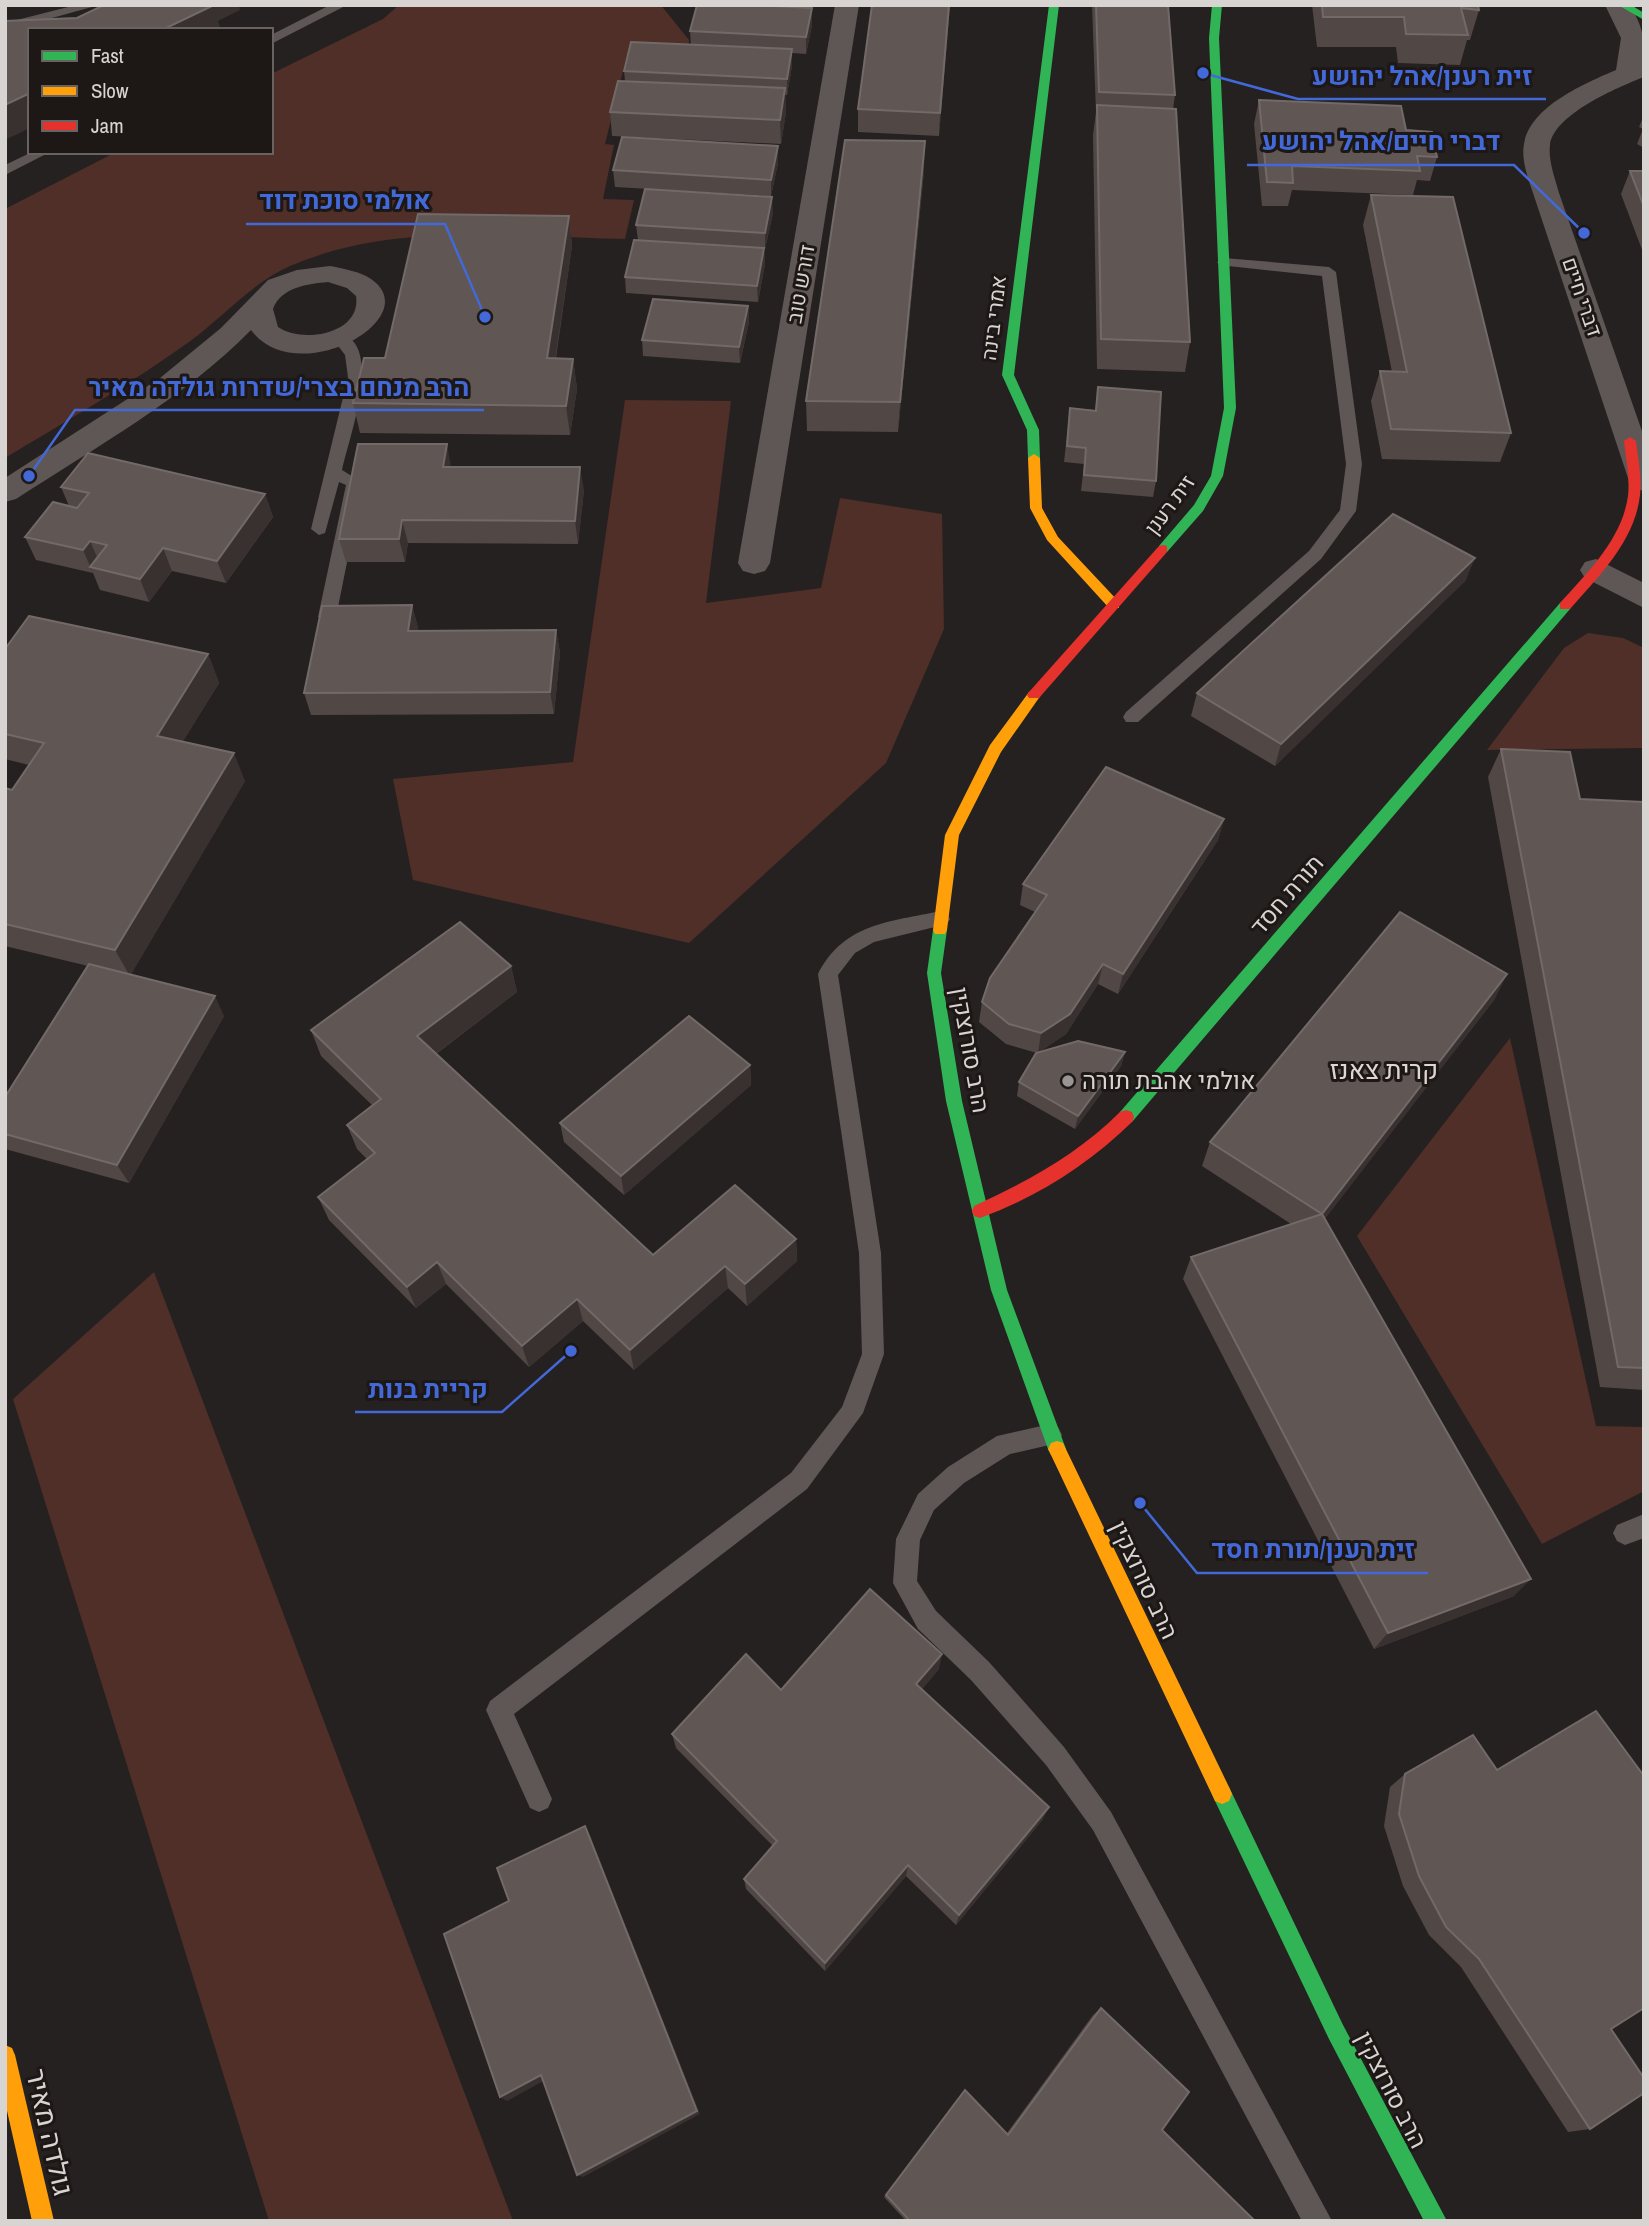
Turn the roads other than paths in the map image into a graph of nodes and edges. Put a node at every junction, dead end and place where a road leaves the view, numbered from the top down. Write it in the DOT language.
graph roads {
  1 [pos="93,5"];
  2 [pos="341,5"];
  3 [pos="847,5"];
  4 [pos="1054,5"];
  5 [pos="1217,5"];
  6 [pos="1617,5"];
  7 [pos="1623,5"];
  8 [pos="1644,17"];
  9 [pos="5,27"];
  10 [pos="273,39"];
  11 [pos="1635,72"];
  12 [pos="39,154"];
  13 [pos="5,171"];
  14 [pos="1224,262"];
  15 [pos="258,307"];
  16 [pos="341,339"];
  17 [pos="305,345"];
  18 [pos="167,387"];
  19 [pos="1630,441"];
  20 [pos="333,472"];
  21 [pos="1644,481"];
  22 [pos="5,492"];
  23 [pos="319,528"];
  24 [pos="754,563"];
  25 [pos="1596,570"];
  26 [pos="1644,597"];
  27 [pos="1114,605"];
  28 [pos="327,617"];
  29 [pos="1132,717"];
  30 [pos="940,919"];
  31 [pos="980,1211"];
  32 [pos="1050,1434"];
  33 [pos="539,1799"];
  34 [pos="5,2055"];
  35 [pos="43,2221"];
  36 [pos="1318,2221"];
  37 [pos="1436,2221"];
  1 -- 9 [label="lane"];
  2 -- 10 [label="lane"];
  3 -- 24 [label="street, דורש טוב"];
  4 -- 27 [label="street, אמרי בינה"];
  5 -- 14 [label="street, זית רענן"];
  6 -- 11 [label="street, דברי חיים"];
  7 -- 8 [label="street"];
  11 -- 19 [label="street, דברי חיים"];
  12 -- 13 [label="lane"];
  14 -- 27 [label="street, זית רענן"];
  14 -- 29 [label="lane"];
  15 -- 16 [label="street"];
  15 -- 17 [label="street"];
  15 -- 18 [label="street"];
  16 -- 17 [label="street"];
  16 -- 20 [label="lane"];
  17 -- 18 [label="street"];
  18 -- 22 [label="street"];
  19 -- 21 [label="street, דברי חיים"];
  19 -- 25 [label="street, דברי חיים"];
  20 -- 23 [label="lane"];
  20 -- 28 [label="lane"];
  25 -- 26 [label="street"];
  25 -- 31 [label="street, תורת חסד"];
  27 -- 30 [label="street, זית רענן"];
  30 -- 31 [label="street, הרב סורוצקין"];
  30 -- 33 [label="lane"];
  31 -- 32 [label="street, הרב סורוצקין"];
  32 -- 36 [label="lane"];
  32 -- 37 [label="street, הרב סורוצקין"];
  34 -- 35 [label="street, גולדה מאיר"];
}
